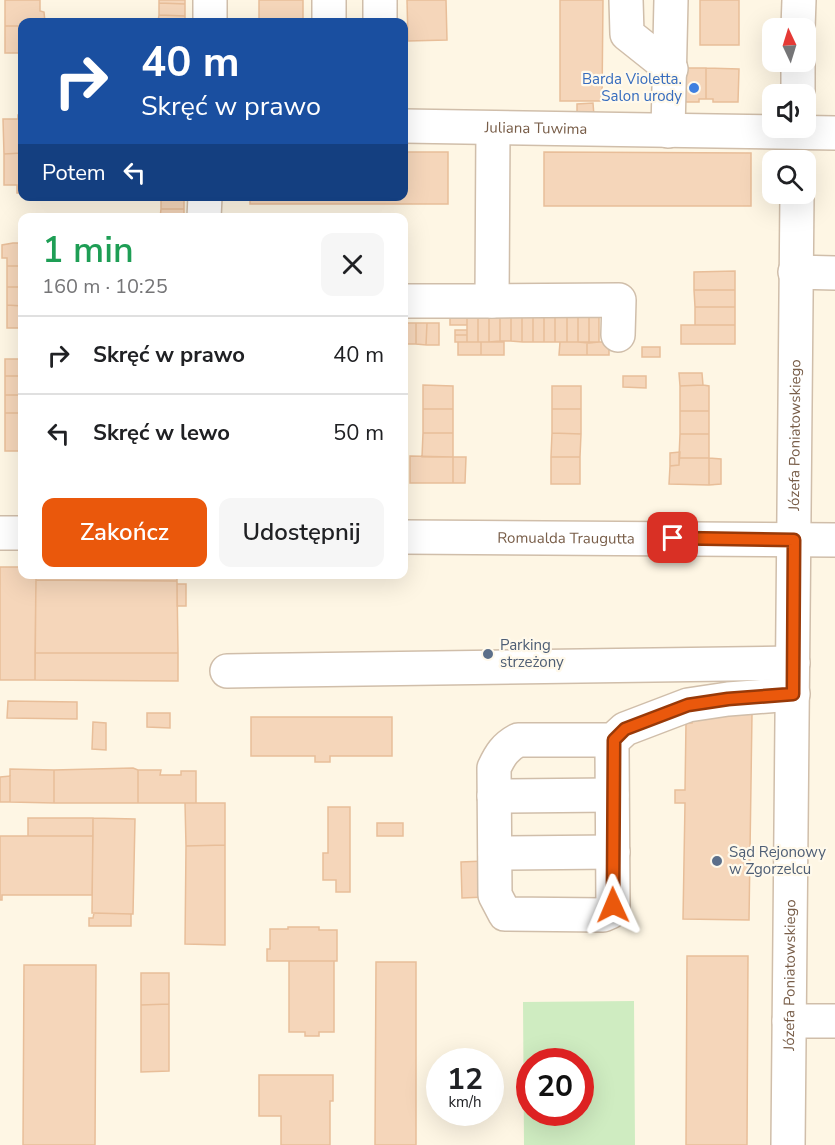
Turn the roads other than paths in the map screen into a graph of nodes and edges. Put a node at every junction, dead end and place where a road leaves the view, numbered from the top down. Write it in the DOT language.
graph roads {
  1 [pos="210,0"];
  2 [pos="329,0"];
  3 [pos="380,0"];
  4 [pos="626,0"];
  5 [pos="671,0"];
  6 [pos="798,0"];
  7 [pos="210,18"];
  8 [pos="329,18"];
  9 [pos="380,18"];
  10 [pos="798,18"];
  11 [pos="671,69"];
  12 [pos="408,126"];
  13 [pos="493,128"];
  14 [pos="668,131"];
  15 [pos="835,133"];
  16 [pos="798,140"];
  17 [pos="796,204"];
  18 [pos="795,272"];
  19 [pos="835,273"];
  20 [pos="408,301"];
  21 [pos="492,301"];
  22 [pos="618,335"];
  23 [pos="0,533"];
  24 [pos="18,533"];
  25 [pos="408,537"];
  26 [pos="794,540"];
  27 [pos="835,540"];
  28 [pos="227,671"];
  29 [pos="793,678"];
  30 [pos="614,740"];
  31 [pos="612,795"];
  32 [pos="494,796"];
  33 [pos="613,852"];
  34 [pos="495,854"];
  35 [pos="789,1021"];
  36 [pos="835,1021"];
  37 [pos="788,1145"];
  1 -- 7 [label="street"];
  2 -- 8 [label="street"];
  3 -- 9 [label="street"];
  4 -- 11 [label="street"];
  5 -- 11 [label="street"];
  6 -- 10 [label="street"];
  11 -- 14 [label="street"];
  12 -- 13 [label="street, Juliana Tuwima"];
  13 -- 14 [label="street, Juliana Tuwima"];
  13 -- 21 [label="street"];
  14 -- 16 [label="street, Juliana Tuwima"];
  15 -- 16 [label="street, Juliana Tuwima"];
  17 -- 18 [label="street, Józefa Poniatowskiego"];
  18 -- 19 [label="street"];
  18 -- 26 [label="street, Józefa Poniatowskiego"];
  20 -- 21 [label="street"];
  21 -- 22 [label="street"];
  23 -- 24 [label="street"];
  25 -- 26 [label="street, Romualda Traugutta"];
  26 -- 27 [label="street, Romualda Traugutta"];
  26 -- 29 [label="street, Józefa Poniatowskiego"];
  28 -- 29 [label="street"];
  29 -- 30 [label="street"];
  29 -- 35 [label="street, Józefa Poniatowskiego"];
  30 -- 31 [label="street"];
  30 -- 32 [label="street"];
  31 -- 32 [label="street"];
  31 -- 33 [label="street"];
  32 -- 34 [label="street"];
  33 -- 34 [label="street"];
  33 -- 34 [label="street"];
  35 -- 36 [label="street"];
  35 -- 37 [label="street, Józefa Poniatowskiego"];
}
